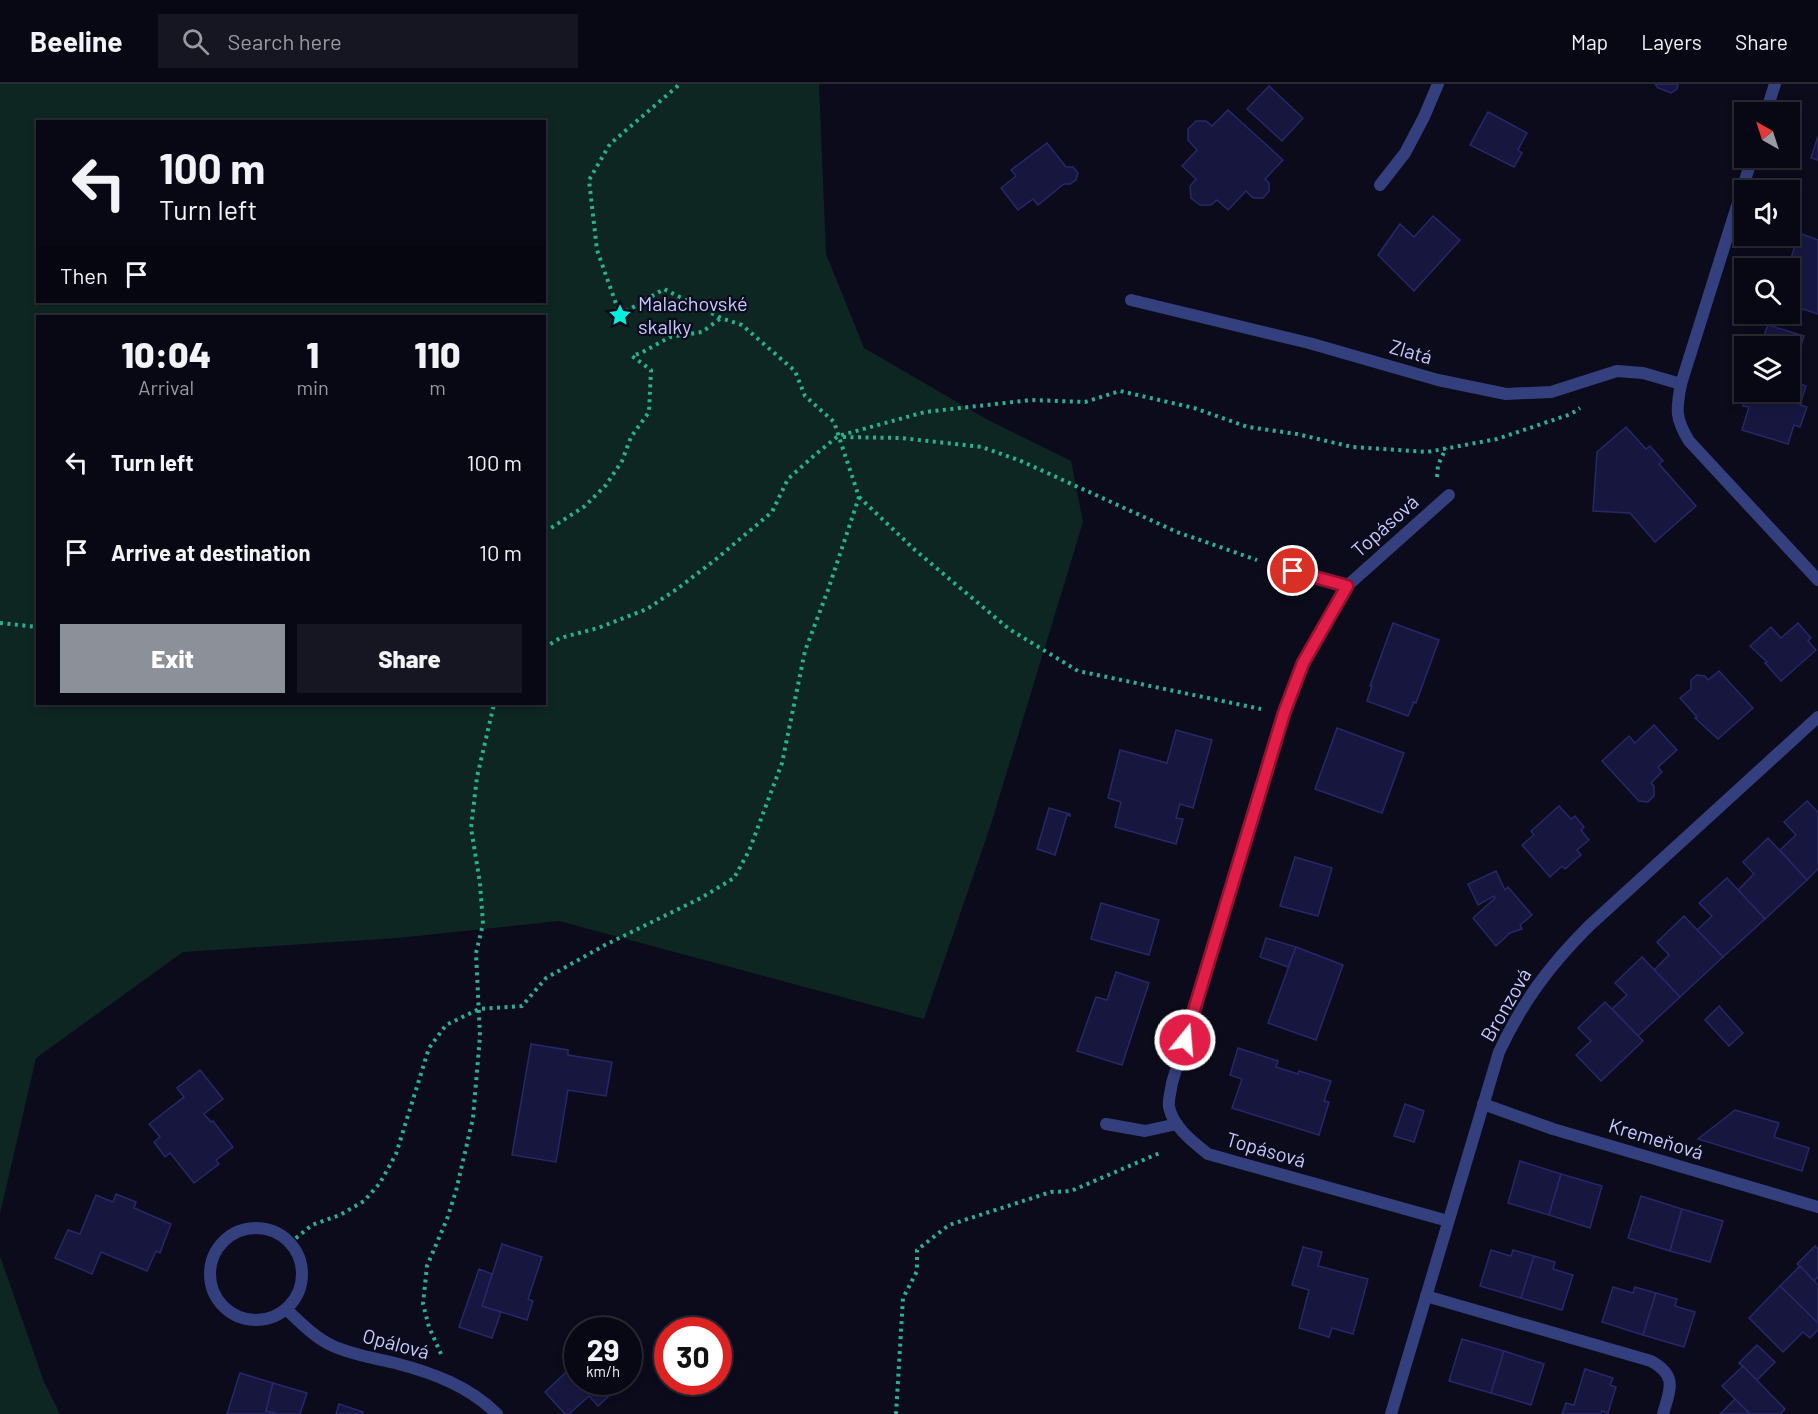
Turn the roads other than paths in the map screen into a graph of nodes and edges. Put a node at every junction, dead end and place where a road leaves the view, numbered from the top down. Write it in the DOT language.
graph roads {
  1 [pos="1438,84"];
  2 [pos="1775,84"];
  3 [pos="1769,102"];
  4 [pos="1749,168"];
  5 [pos="1380,185"];
  6 [pos="1131,300"];
  7 [pos="1682,384"];
  8 [pos="1449,495"];
  9 [pos="1275,566"];
  10 [pos="1818,580"];
  11 [pos="1347,586"];
  12 [pos="1818,717"];
  13 [pos="1484,1104"];
  14 [pos="1106,1124"];
  15 [pos="1177,1124"];
  16 [pos="1818,1207"];
  17 [pos="1448,1221"];
  18 [pos="1426,1296"];
  19 [pos="286,1309"];
  20 [pos="497,1414"];
  21 [pos="1391,1414"];
  22 [pos="1663,1414"];
  1 -- 5 [label="street"];
  2 -- 3 [label="street"];
  4 -- 7 [label="street"];
  6 -- 7 [label="street, Zlatá"];
  7 -- 10 [label="street"];
  8 -- 11 [label="street, Topásová"];
  9 -- 11 [label="street"];
  11 -- 15 [label="street, Topásová"];
  12 -- 13 [label="street, Bronzová"];
  13 -- 16 [label="street, Kremeňová"];
  13 -- 17 [label="street, Bronzová"];
  14 -- 15 [label="street"];
  15 -- 17 [label="street, Topásová"];
  17 -- 18 [label="street, Bronzová"];
  18 -- 21 [label="street, Bronzová"];
  18 -- 22 [label="street"];
  19 -- 19 [label="street"];
  19 -- 20 [label="street, Opálová"];
}
